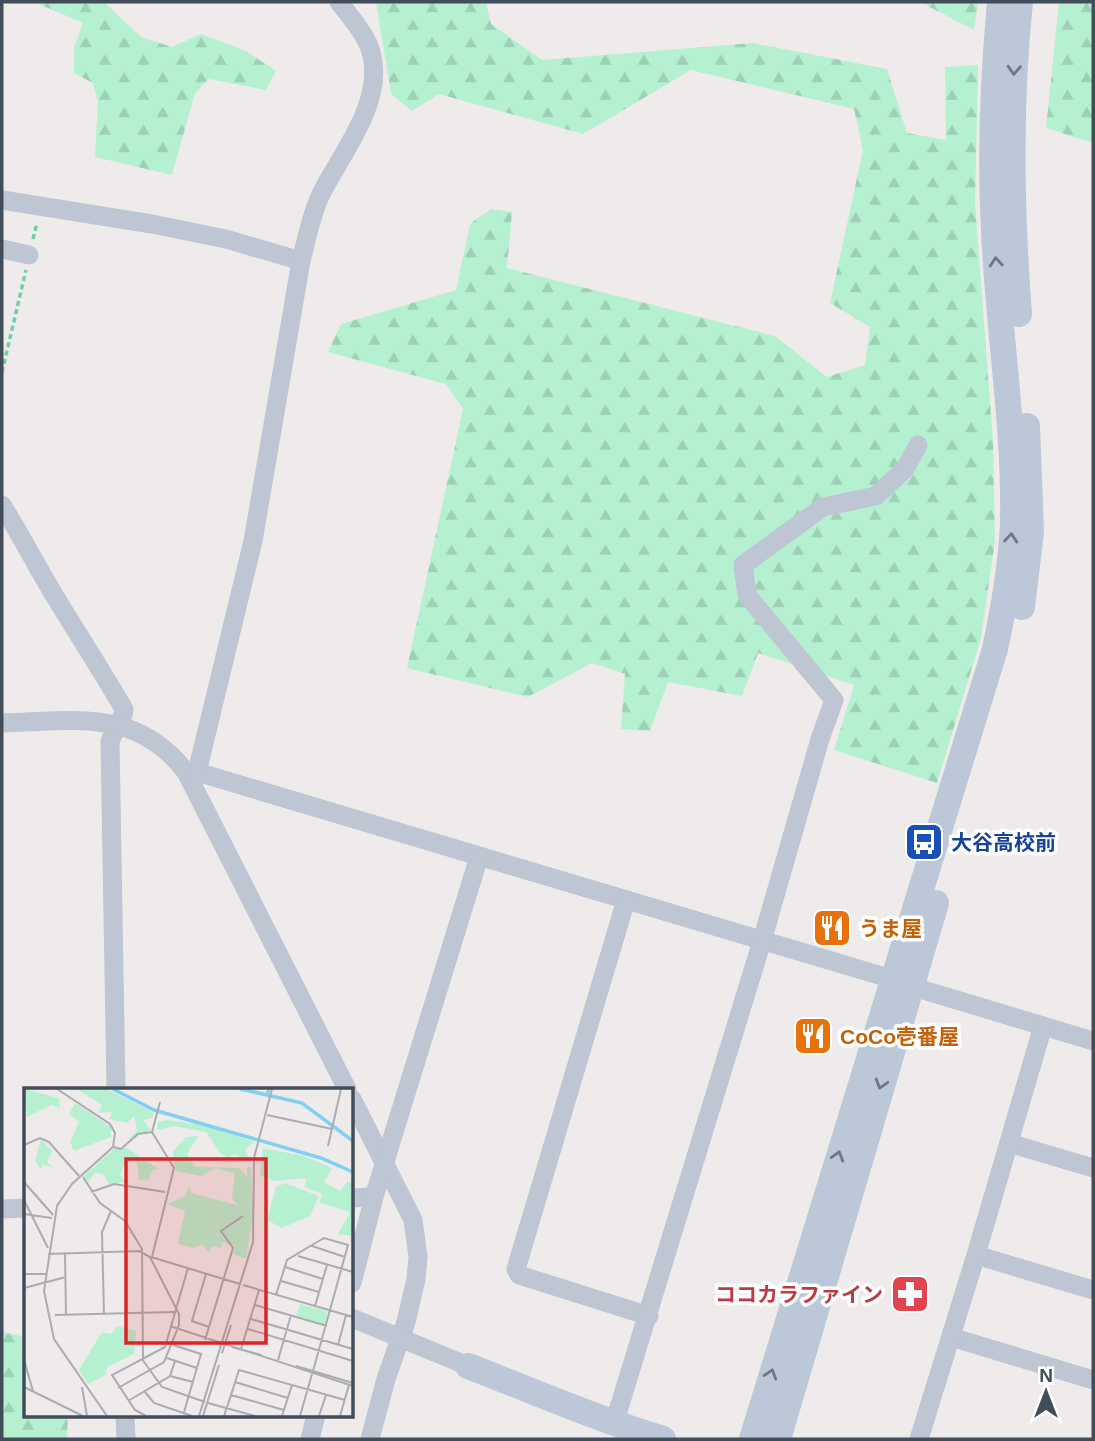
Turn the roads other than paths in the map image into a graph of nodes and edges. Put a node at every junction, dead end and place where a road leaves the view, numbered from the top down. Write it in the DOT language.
graph roads {
  1 [pos="339,2"];
  2 [pos="1000,2"];
  3 [pos="1020,2"];
  4 [pos="2,200"];
  5 [pos="2,249"];
  6 [pos="29,255"];
  7 [pos="300,261"];
  8 [pos="918,445"];
  9 [pos="2,505"];
  10 [pos="2,723"];
  11 [pos="119,725"];
  12 [pos="191,772"];
  13 [pos="479,857"];
  14 [pos="626,900"];
  15 [pos="762,941"];
  16 [pos="901,983"];
  17 [pos="1043,1026"];
  18 [pos="1093,1041"];
  19 [pos="116,1088"];
  20 [pos="347,1088"];
  21 [pos="354,1103"];
  22 [pos="1009,1143"];
  23 [pos="384,1163"];
  24 [pos="1093,1168"];
  25 [pos="374,1197"];
  26 [pos="354,1198"];
  27 [pos="24,1208"];
  28 [pos="2,1209"];
  29 [pos="976,1255"];
  30 [pos="354,1275"];
  31 [pos="1093,1290"];
  32 [pos="649,1316"];
  33 [pos="354,1319"];
  34 [pos="951,1337"];
  35 [pos="400,1338"];
  36 [pos="468,1366"];
  37 [pos="1093,1380"];
  38 [pos="125,1416"];
  39 [pos="316,1416"];
  40 [pos="614,1424"];
  41 [pos="126,1439"];
  42 [pos="310,1439"];
  43 [pos="370,1439"];
  44 [pos="663,1439"];
  45 [pos="752,1439"];
  46 [pos="778,1439"];
  47 [pos="919,1439"];
  1 -- 7 [label="street"];
  16 -- 2 [label="street, one-way"];
  3 -- 16 [label="street, one-way"];
  4 -- 7 [label="street"];
  5 -- 6 [label="street"];
  7 -- 12 [label="street"];
  8 -- 15 [label="street"];
  9 -- 11 [label="street"];
  10 -- 11 [label="street"];
  11 -- 12 [label="street"];
  11 -- 19 [label="street"];
  12 -- 13 [label="street"];
  12 -- 20 [label="street"];
  13 -- 14 [label="street"];
  13 -- 23 [label="street"];
  14 -- 15 [label="street"];
  14 -- 32 [label="street"];
  15 -- 16 [label="street"];
  15 -- 32 [label="street"];
  16 -- 17 [label="street"];
  45 -- 16 [label="street, one-way"];
  16 -- 46 [label="street, one-way"];
  17 -- 18 [label="street"];
  17 -- 22 [label="street"];
  21 -- 23 [label="street"];
  22 -- 24 [label="street"];
  22 -- 29 [label="street"];
  23 -- 25 [label="street"];
  23 -- 35 [label="street"];
  25 -- 26 [label="street"];
  25 -- 30 [label="street"];
  27 -- 28 [label="street"];
  29 -- 31 [label="street"];
  29 -- 34 [label="street"];
  32 -- 40 [label="street"];
  33 -- 35 [label="street"];
  34 -- 37 [label="street"];
  34 -- 47 [label="street"];
  35 -- 36 [label="street"];
  35 -- 43 [label="street"];
  36 -- 40 [label="street"];
  38 -- 41 [label="street"];
  39 -- 42 [label="street"];
  40 -- 44 [label="street"];
}
